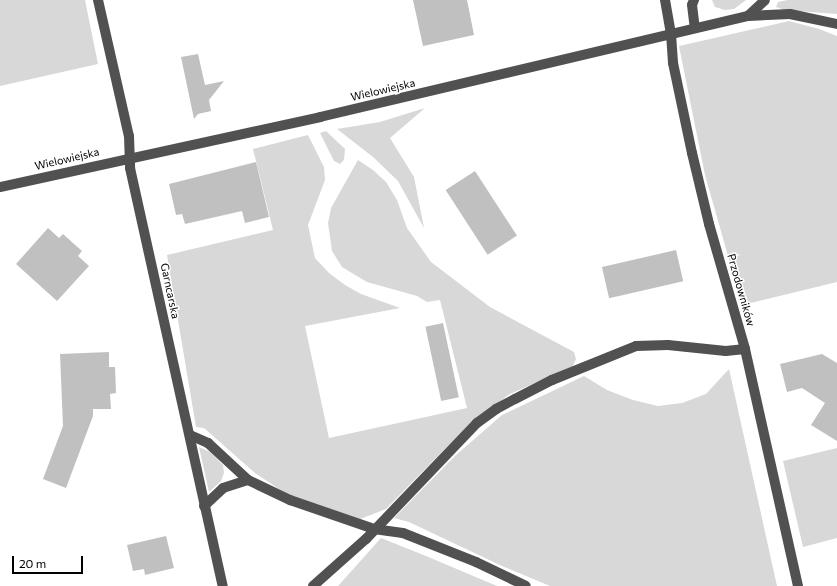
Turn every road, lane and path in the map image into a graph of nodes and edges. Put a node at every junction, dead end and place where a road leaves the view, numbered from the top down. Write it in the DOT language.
graph roads {
  1 [pos="98,0"];
  2 [pos="665,0"];
  3 [pos="694,0"];
  4 [pos="765,0"];
  5 [pos="748,16"];
  6 [pos="837,24"];
  7 [pos="695,28"];
  8 [pos="671,34"];
  9 [pos="130,158"];
  10 [pos="0,187"];
  11 [pos="745,350"];
  12 [pos="190,435"];
  13 [pos="248,480"];
  14 [pos="204,506"];
  15 [pos="374,529"];
  16 [pos="223,586"];
  17 [pos="313,586"];
  18 [pos="526,586"];
  19 [pos="798,586"];
  1 -- 9 [label="street, Garncarska"];
  2 -- 8 [label="street, Przodowników"];
  3 -- 7 [label="street"];
  4 -- 5 [label="street"];
  5 -- 6 [label="street, Wielowiejska"];
  5 -- 7 [label="street, Wielowiejska"];
  7 -- 8 [label="street, Wielowiejska"];
  8 -- 9 [label="street, Wielowiejska"];
  8 -- 11 [label="street, Przodowników"];
  9 -- 10 [label="street, Wielowiejska"];
  9 -- 12 [label="street, Garncarska"];
  11 -- 15 [label="street"];
  11 -- 19 [label="street, Przodowników"];
  12 -- 13 [label="street"];
  12 -- 14 [label="street, Garncarska"];
  13 -- 14 [label="street"];
  13 -- 15 [label="street"];
  14 -- 16 [label="street, Garncarska"];
  15 -- 17 [label="street"];
  15 -- 18 [label="street"];
}
